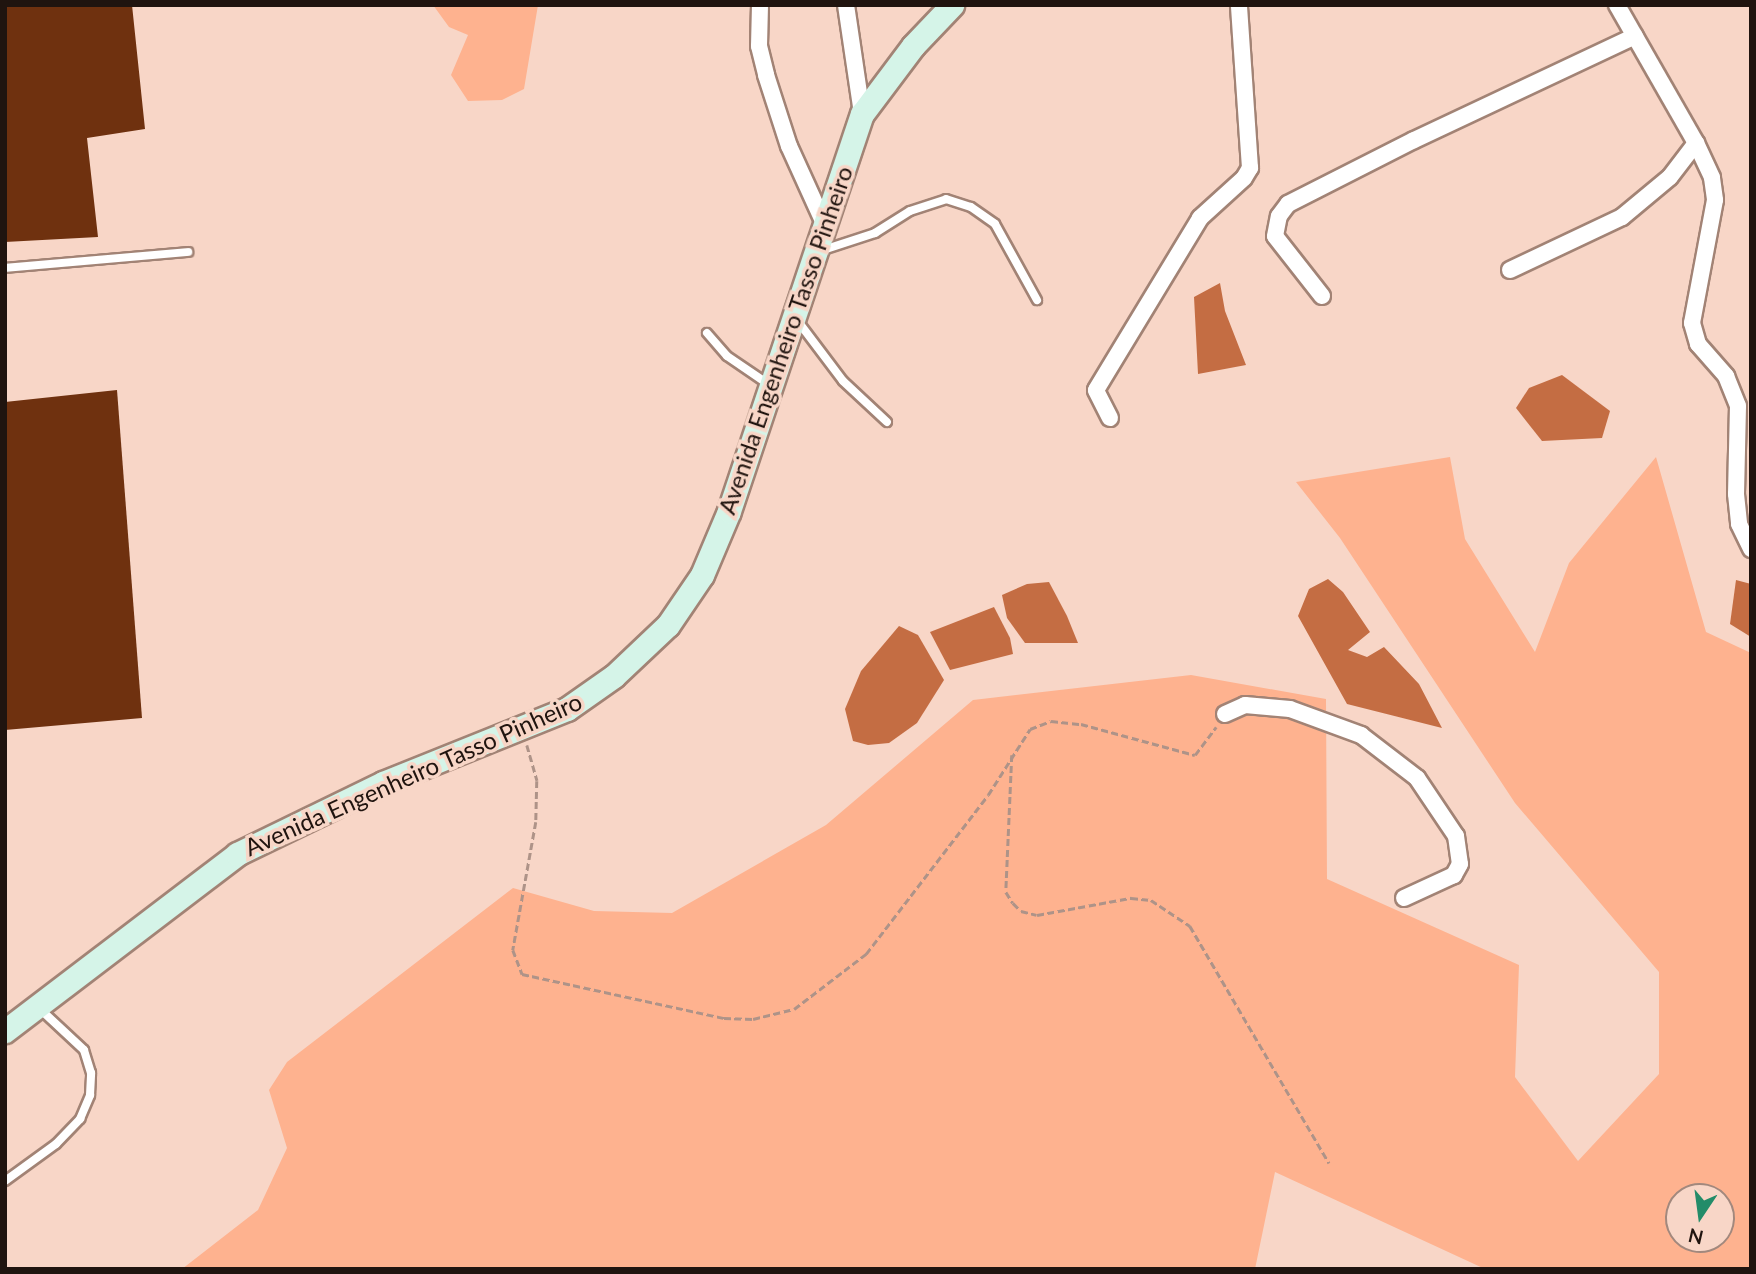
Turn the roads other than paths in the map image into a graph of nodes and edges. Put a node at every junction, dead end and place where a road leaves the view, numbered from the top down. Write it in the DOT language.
graph roads {
  1 [pos="760,5"];
  2 [pos="846,5"];
  3 [pos="952,5"];
  4 [pos="1239,5"];
  5 [pos="1617,5"];
  6 [pos="1635,36"];
  7 [pos="862,114"];
  8 [pos="1696,143"];
  9 [pos="823,221"];
  10 [pos="188,252"];
  11 [pos="815,252"];
  12 [pos="5,268"];
  13 [pos="1510,270"];
  14 [pos="1322,296"];
  15 [pos="1037,300"];
  16 [pos="797,320"];
  17 [pos="707,333"];
  18 [pos="774,388"];
  19 [pos="1110,418"];
  20 [pos="887,422"];
  21 [pos="1751,549"];
  22 [pos="1225,714"];
  23 [pos="1404,898"];
  24 [pos="39,1007"];
  25 [pos="5,1031"];
  26 [pos="5,1181"];
  1 -- 9 [label="street"];
  2 -- 7 [label="street"];
  3 -- 7 [label="main road, Avenida Engenheiro Tasso Pinheiro"];
  4 -- 19 [label="street"];
  5 -- 6 [label="street"];
  6 -- 8 [label="street"];
  6 -- 14 [label="street"];
  7 -- 9 [label="main road, Avenida Engenheiro Tasso Pinheiro"];
  8 -- 13 [label="street"];
  8 -- 21 [label="street"];
  9 -- 11 [label="main road, Avenida Engenheiro Tasso Pinheiro"];
  10 -- 12 [label="lane"];
  11 -- 15 [label="lane"];
  11 -- 16 [label="main road, Avenida Engenheiro Tasso Pinheiro"];
  16 -- 18 [label="main road, Avenida Engenheiro Tasso Pinheiro"];
  16 -- 20 [label="lane"];
  17 -- 18 [label="lane"];
  18 -- 24 [label="main road, Avenida Engenheiro Tasso Pinheiro"];
  22 -- 23 [label="street"];
  24 -- 25 [label="main road, Avenida Engenheiro Tasso Pinheiro"];
  24 -- 26 [label="lane"];
}
